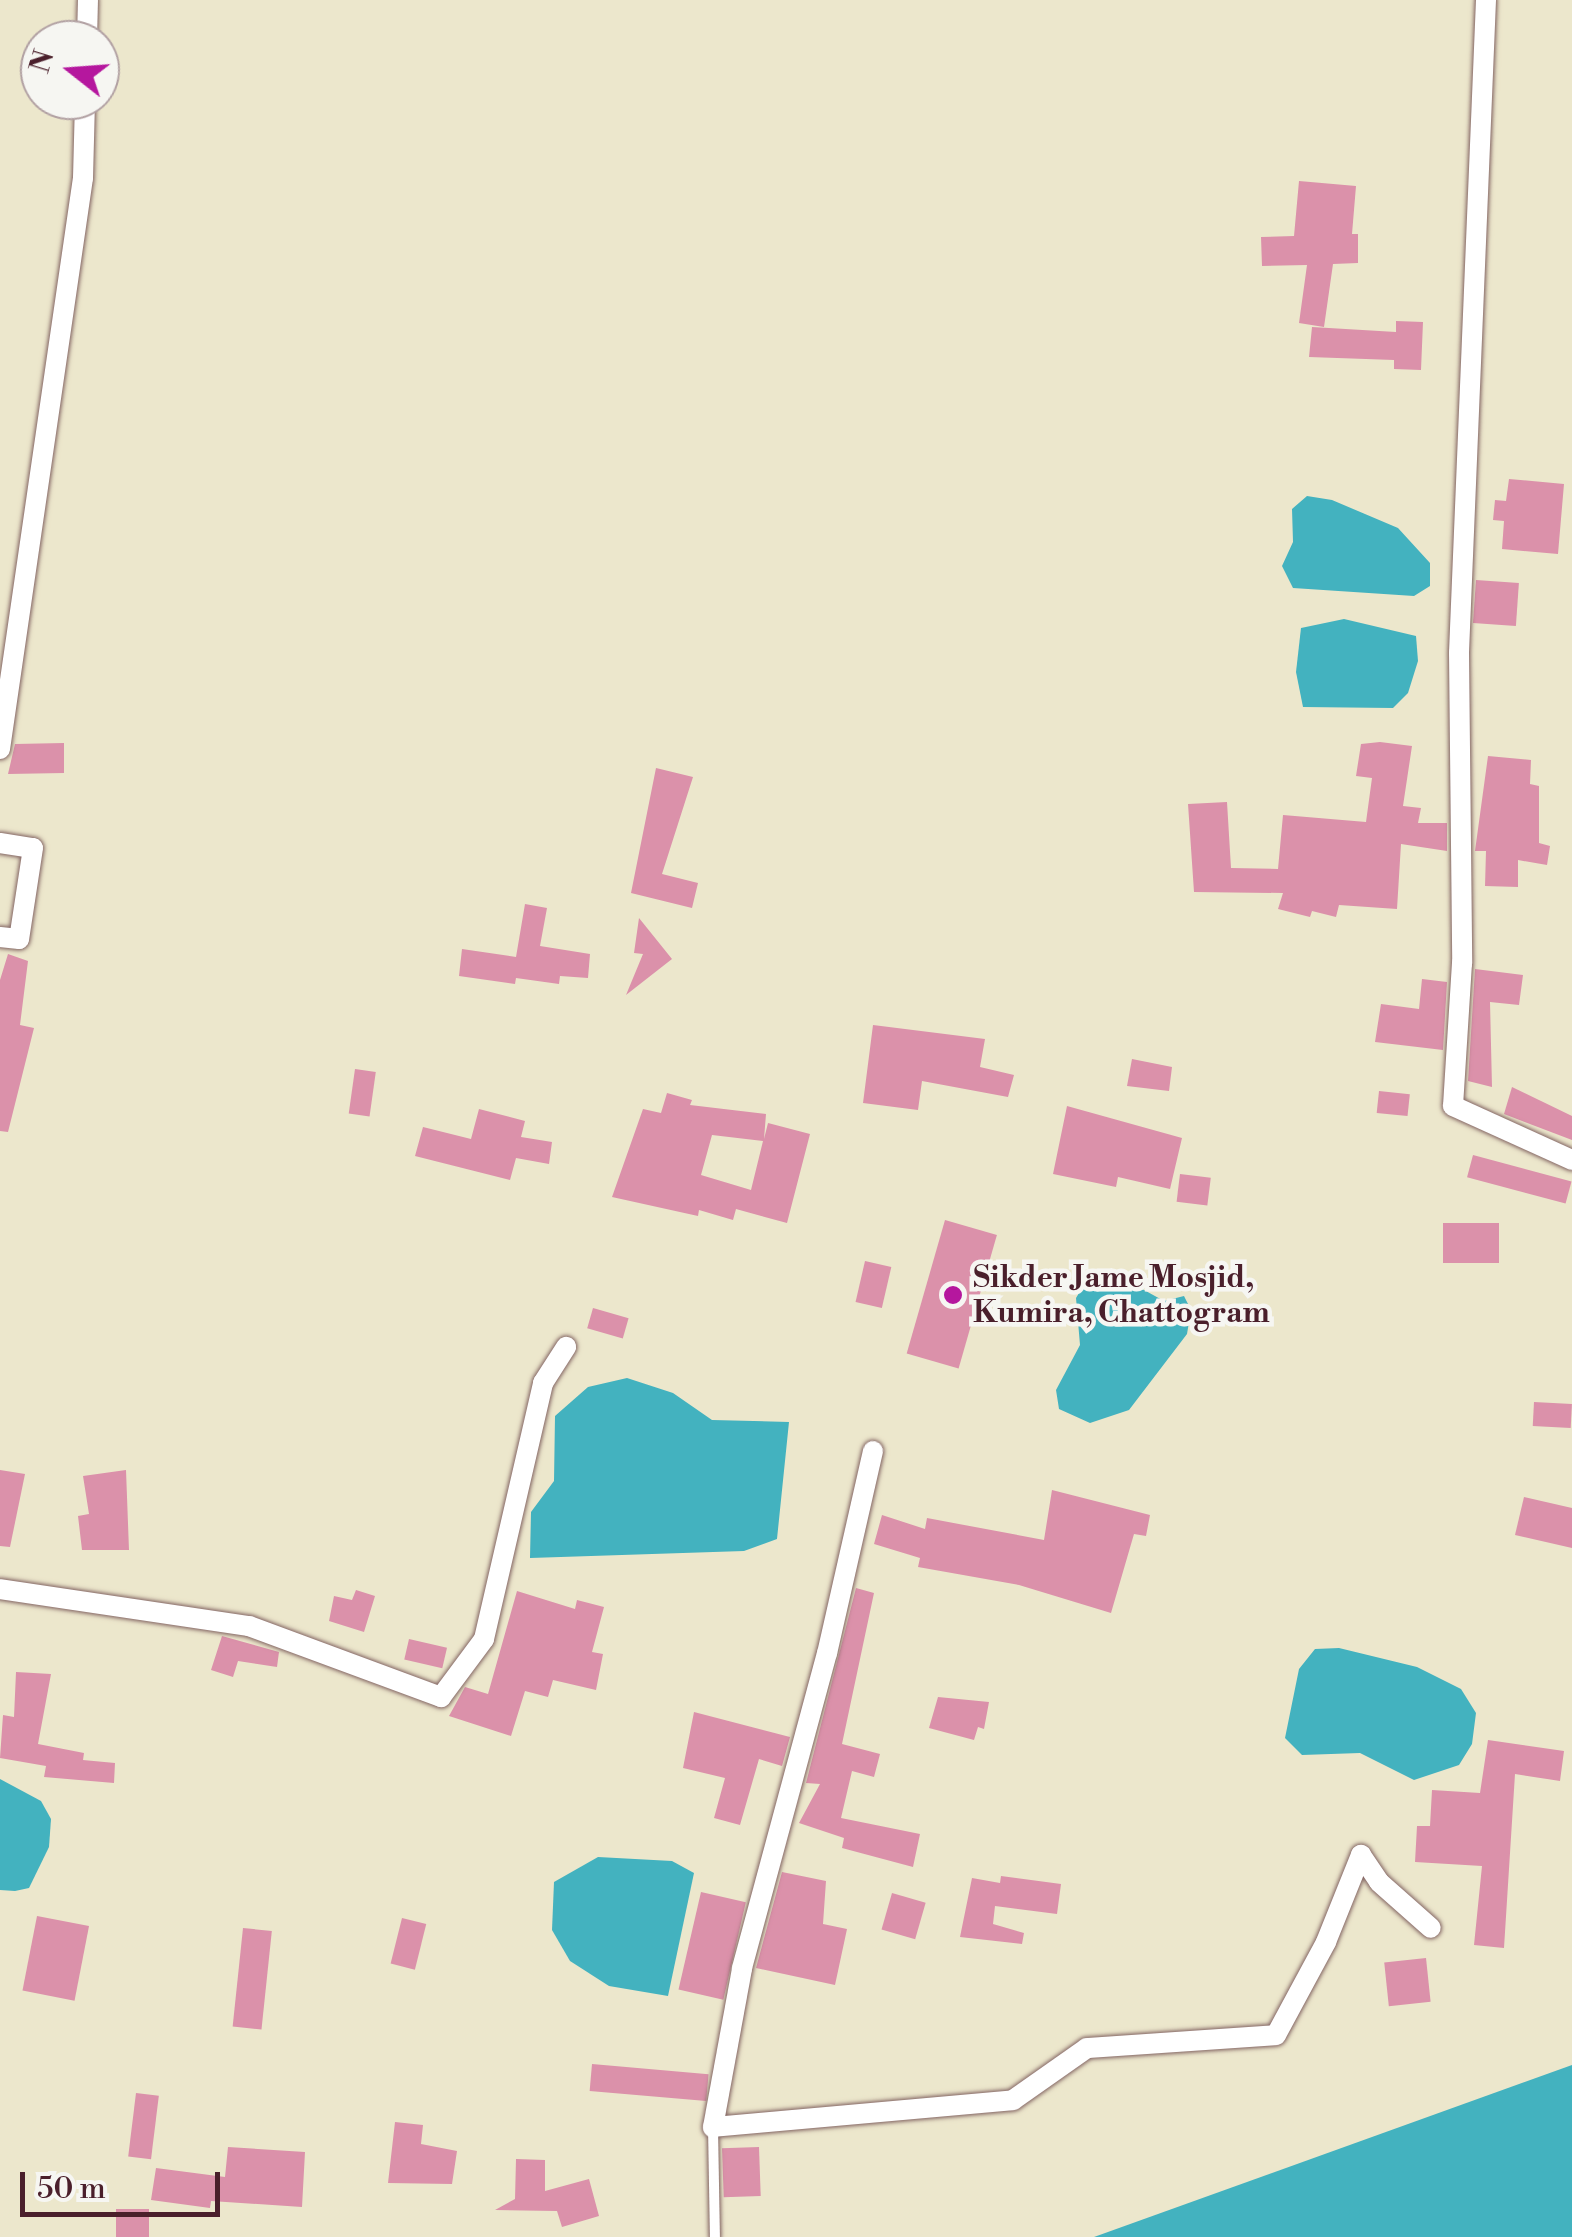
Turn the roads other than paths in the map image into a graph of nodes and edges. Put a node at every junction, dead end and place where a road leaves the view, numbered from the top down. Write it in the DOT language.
graph roads {
  1 [pos="1486,0"];
  2 [pos="85,120"];
  3 [pos="0,748"];
  4 [pos="0,843"];
  5 [pos="0,937"];
  6 [pos="1572,1160"];
  7 [pos="566,1347"];
  8 [pos="873,1451"];
  9 [pos="0,1588"];
  10 [pos="1430,1928"];
  11 [pos="713,2128"];
  12 [pos="714,2237"];
  1 -- 6 [label="street"];
  2 -- 3 [label="street"];
  4 -- 5 [label="street"];
  7 -- 9 [label="street"];
  8 -- 11 [label="street"];
  10 -- 11 [label="street"];
  11 -- 12 [label="lane"];
}
